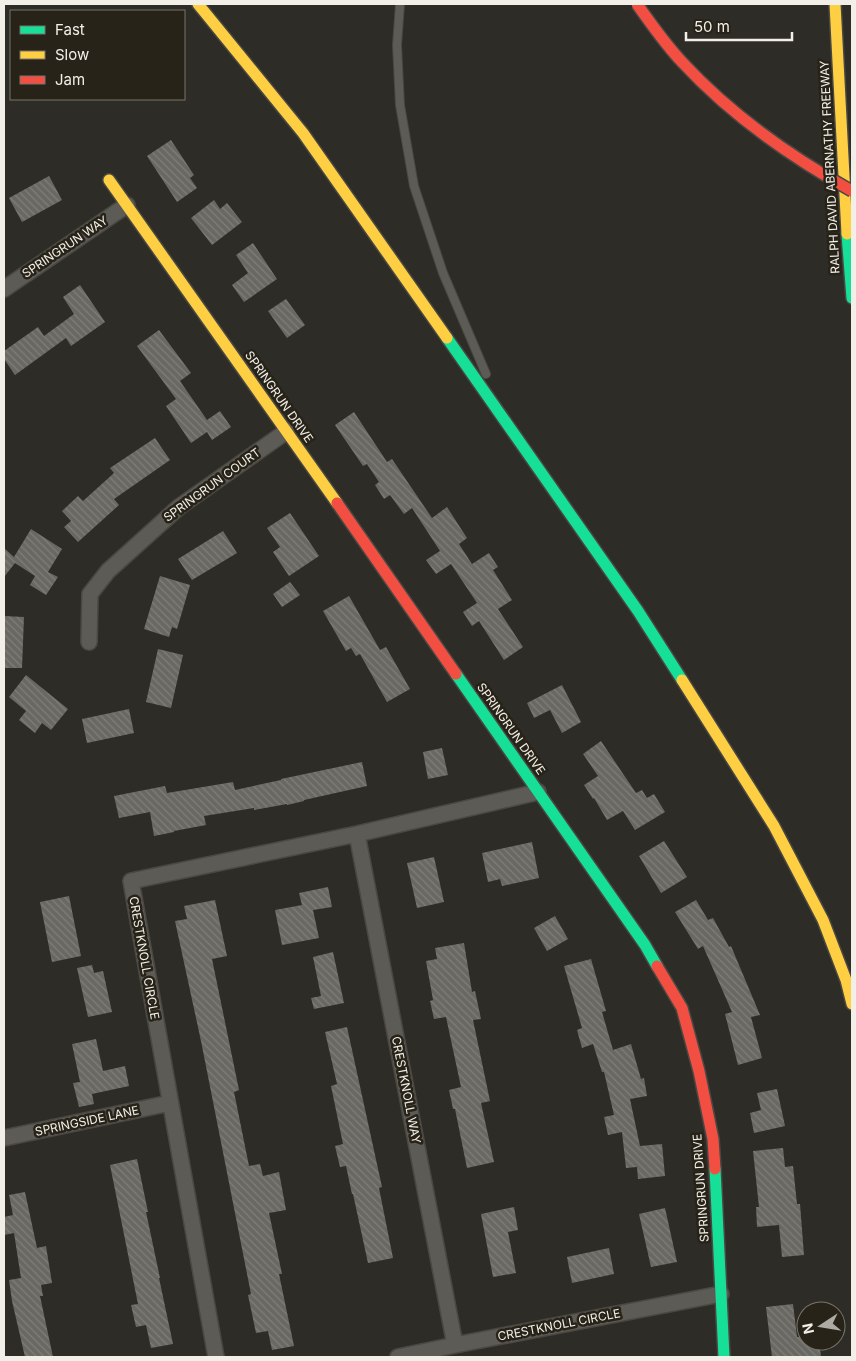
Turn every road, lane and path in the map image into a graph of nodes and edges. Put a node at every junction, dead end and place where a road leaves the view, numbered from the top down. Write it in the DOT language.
graph roads {
  1 [pos="198,4"];
  2 [pos="400,4"];
  3 [pos="637,4"];
  4 [pos="835,4"];
  5 [pos="109,180"];
  6 [pos="852,192"];
  7 [pos="127,205"];
  8 [pos="4,289"];
  9 [pos="852,298"];
  10 [pos="490,382"];
  11 [pos="494,391"];
  12 [pos="509,427"];
  13 [pos="287,431"];
  14 [pos="89,642"];
  15 [pos="538,792"];
  16 [pos="356,834"];
  17 [pos="852,1004"];
  18 [pos="170,1103"];
  19 [pos="4,1138"];
  20 [pos="721,1294"];
  21 [pos="455,1345"];
  22 [pos="216,1357"];
  23 [pos="398,1357"];
  24 [pos="724,1357"];
  1 -- 12 [label="main road"];
  2 -- 10 [label="lane"];
  3 -- 6 [label="main road, bridge"];
  4 -- 9 [label="main road, RALPH DAVID ABERNATHY FREEWAY"];
  5 -- 7 [label="main road, SPRINGRUN DRIVE"];
  7 -- 8 [label="street, SPRINGRUN WAY"];
  7 -- 13 [label="main road, SPRINGRUN DRIVE"];
  11 -- 12 [label="lane"];
  12 -- 17 [label="main road"];
  13 -- 14 [label="street, SPRINGRUN COURT"];
  13 -- 15 [label="main road, SPRINGRUN DRIVE"];
  15 -- 16 [label="street, CRESTKNOLL CIRCLE"];
  15 -- 20 [label="main road, SPRINGRUN DRIVE"];
  16 -- 18 [label="street, CRESTKNOLL CIRCLE"];
  16 -- 21 [label="street, CRESTKNOLL WAY"];
  18 -- 19 [label="street, SPRINGSIDE LANE"];
  18 -- 22 [label="street, CRESTKNOLL CIRCLE"];
  20 -- 21 [label="street, CRESTKNOLL CIRCLE"];
  20 -- 24 [label="main road, SPRINGRUN DRIVE"];
  21 -- 23 [label="street, CRESTKNOLL CIRCLE"];
}
